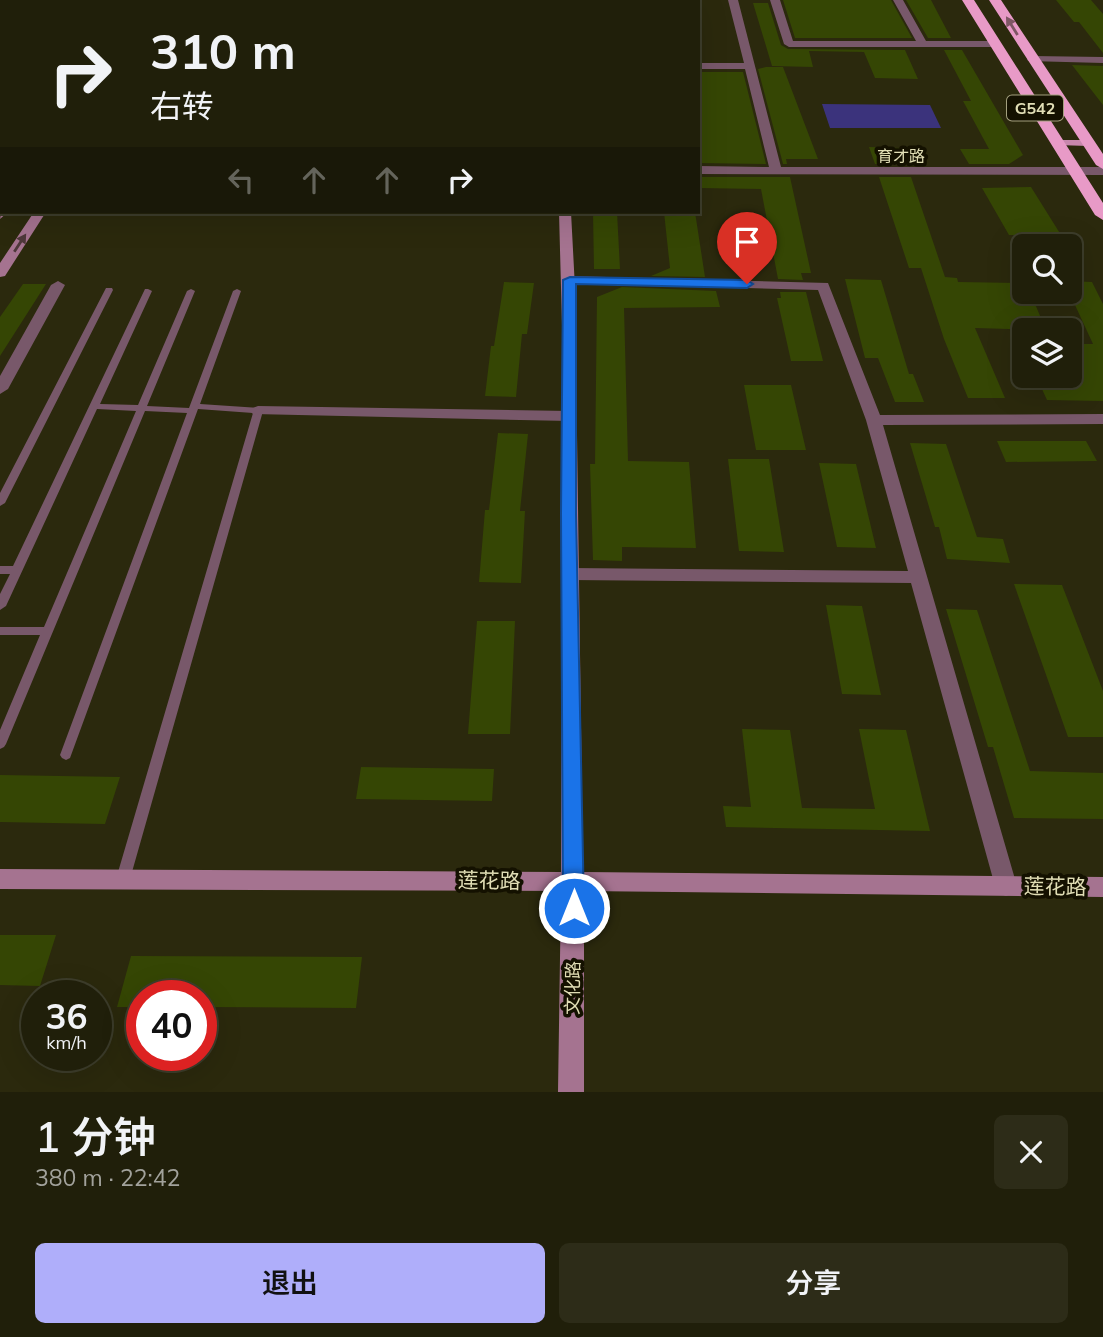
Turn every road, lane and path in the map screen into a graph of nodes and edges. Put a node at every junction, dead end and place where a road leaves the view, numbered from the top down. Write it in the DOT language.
graph roads {
  1 [pos="733,0"];
  2 [pos="775,0"];
  3 [pos="898,0"];
  4 [pos="968,0"];
  5 [pos="995,0"];
  6 [pos="923,44"];
  7 [pos="996,44"];
  8 [pos="1032,59"];
  9 [pos="1103,60"];
  10 [pos="700,66"];
  11 [pos="750,66"];
  12 [pos="1057,142"];
  13 [pos="1088,143"];
  14 [pos="1103,165"];
  15 [pos="700,170"];
  16 [pos="776,170"];
  17 [pos="1103,171"];
  18 [pos="1075,172"];
  19 [pos="1096,194"];
  20 [pos="39,214"];
  21 [pos="565,214"];
  22 [pos="1103,215"];
  23 [pos="0,273"];
  24 [pos="570,280"];
  25 [pos="58,285"];
  26 [pos="108,290"];
  27 [pos="148,291"];
  28 [pos="191,291"];
  29 [pos="237,291"];
  30 [pos="0,389"];
  31 [pos="94,406"];
  32 [pos="141,408"];
  33 [pos="194,408"];
  34 [pos="258,411"];
  35 [pos="569,416"];
  36 [pos="1103,419"];
  37 [pos="874,420"];
  38 [pos="0,503"];
  39 [pos="0,570"];
  40 [pos="17,570"];
  41 [pos="570,574"];
  42 [pos="918,577"];
  43 [pos="0,606"];
  44 [pos="0,631"];
  45 [pos="48,631"];
  46 [pos="0,744"];
  47 [pos="66,755"];
  48 [pos="0,879"];
  49 [pos="123,879"];
  50 [pos="574,882"];
  51 [pos="1006,886"];
  52 [pos="1103,887"];
  53 [pos="571,1092"];
  1 -- 11 [label="street"];
  2 -- 6 [label="street"];
  3 -- 6 [label="street"];
  4 -- 7 [label="highway, G542"];
  8 -- 5 [label="highway, G542, one-way"];
  6 -- 7 [label="street"];
  7 -- 12 [label="highway, G542"];
  8 -- 9 [label="street"];
  8 -- 13 [label="highway, G542"];
  10 -- 11 [label="street"];
  11 -- 16 [label="street"];
  12 -- 13 [label="main road"];
  12 -- 18 [label="highway, G542"];
  13 -- 14 [label="highway, G542"];
  15 -- 16 [label="street, 育才路"];
  16 -- 18 [label="street, 育才路"];
  17 -- 18 [label="street, 育才路"];
  18 -- 19 [label="highway, G542"];
  19 -- 22 [label="highway, G542"];
  23 -- 20 [label="street, one-way"];
  21 -- 24 [label="street, 文化路"];
  24 -- 35 [label="street, 文化路"];
  24 -- 37 [label="street"];
  25 -- 30 [label="street"];
  26 -- 38 [label="lane"];
  27 -- 31 [label="lane"];
  28 -- 32 [label="lane"];
  29 -- 33 [label="lane"];
  31 -- 32 [label="lane"];
  31 -- 40 [label="lane"];
  32 -- 33 [label="lane"];
  32 -- 45 [label="lane"];
  33 -- 34 [label="lane"];
  33 -- 47 [label="lane"];
  34 -- 35 [label="street"];
  34 -- 49 [label="lane"];
  35 -- 41 [label="street, 文化路"];
  36 -- 37 [label="street"];
  37 -- 42 [label="street"];
  39 -- 40 [label="lane"];
  40 -- 43 [label="lane"];
  41 -- 42 [label="street"];
  41 -- 50 [label="street, 文化路"];
  42 -- 51 [label="street"];
  44 -- 45 [label="lane"];
  45 -- 46 [label="lane"];
  48 -- 49 [label="street, 莲花路"];
  49 -- 50 [label="street, 莲花路"];
  50 -- 51 [label="street, 莲花路"];
  50 -- 53 [label="street, 文化路"];
  51 -- 52 [label="street, 莲花路"];
}
